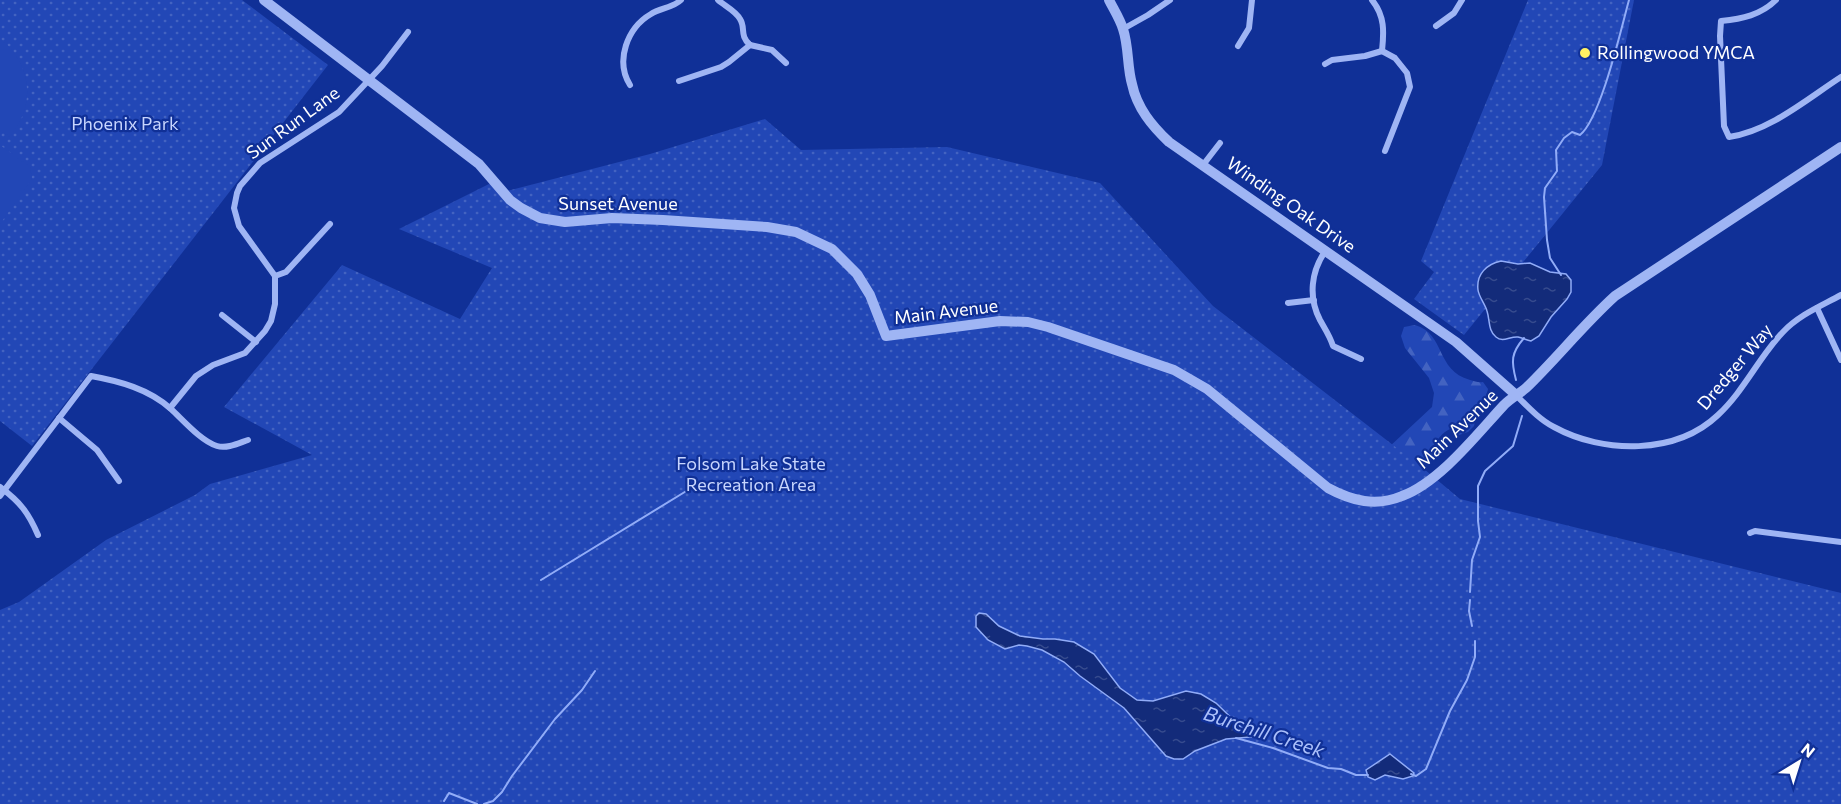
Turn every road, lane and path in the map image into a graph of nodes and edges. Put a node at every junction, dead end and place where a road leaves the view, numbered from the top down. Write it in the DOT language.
graph roads {
  1 [pos="264,0"];
  2 [pos="681,0"];
  3 [pos="718,0"];
  4 [pos="1109,0"];
  5 [pos="1170,0"];
  6 [pos="1252,0"];
  7 [pos="1372,0"];
  8 [pos="1462,0"];
  9 [pos="1776,0"];
  10 [pos="1436,26"];
  11 [pos="1123,29"];
  12 [pos="408,32"];
  13 [pos="750,45"];
  14 [pos="1238,46"];
  15 [pos="1383,51"];
  16 [pos="786,63"];
  17 [pos="1325,64"];
  18 [pos="1841,77"];
  19 [pos="368,80"];
  20 [pos="679,81"];
  21 [pos="630,85"];
  22 [pos="1220,143"];
  23 [pos="1841,147"];
  24 [pos="1385,151"];
  25 [pos="1203,165"];
  26 [pos="330,224"];
  27 [pos="1326,250"];
  28 [pos="275,276"];
  29 [pos="1841,295"];
  30 [pos="1314,300"];
  31 [pos="1288,303"];
  32 [pos="1817,308"];
  33 [pos="222,315"];
  34 [pos="885,336"];
  35 [pos="256,342"];
  36 [pos="1361,359"];
  37 [pos="1841,360"];
  38 [pos="1516,395"];
  39 [pos="170,408"];
  40 [pos="59,418"];
  41 [pos="248,440"];
  42 [pos="119,481"];
  43 [pos="1,491"];
  44 [pos="1750,533"];
  45 [pos="38,535"];
  46 [pos="1841,542"];
  1 -- 19 [label="street, Sunset Avenue"];
  2 -- 21 [label="street"];
  3 -- 13 [label="street"];
  4 -- 11 [label="street, Winding Oak Drive"];
  5 -- 11 [label="street"];
  6 -- 14 [label="street"];
  7 -- 15 [label="street"];
  8 -- 10 [label="street"];
  9 -- 18 [label="street"];
  11 -- 25 [label="street, Winding Oak Drive"];
  12 -- 19 [label="street, Sun Run Lane"];
  13 -- 16 [label="street"];
  13 -- 20 [label="street"];
  15 -- 17 [label="street"];
  15 -- 24 [label="street"];
  19 -- 28 [label="street, Sun Run Lane"];
  19 -- 34 [label="street, Sunset Avenue"];
  22 -- 25 [label="street"];
  23 -- 38 [label="street, Main Avenue"];
  25 -- 27 [label="street, Winding Oak Drive"];
  26 -- 28 [label="street"];
  27 -- 30 [label="street"];
  27 -- 38 [label="street, Winding Oak Drive"];
  28 -- 35 [label="street"];
  29 -- 32 [label="street, Dredger Way"];
  30 -- 31 [label="street"];
  30 -- 36 [label="street"];
  32 -- 37 [label="street"];
  32 -- 38 [label="street, Dredger Way"];
  33 -- 35 [label="street"];
  34 -- 38 [label="street, Main Avenue"];
  35 -- 39 [label="street"];
  39 -- 40 [label="street"];
  39 -- 41 [label="street"];
  40 -- 42 [label="street"];
  40 -- 43 [label="street"];
  43 -- 45 [label="street"];
  44 -- 46 [label="street"];
}
